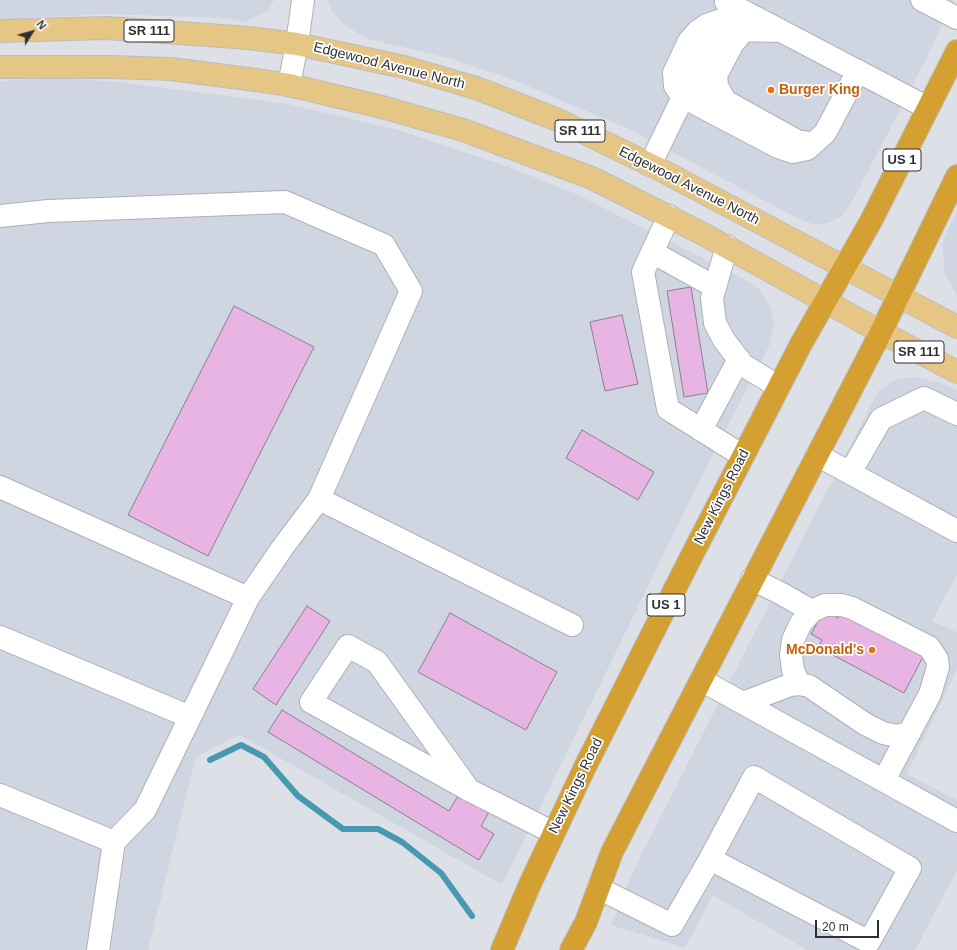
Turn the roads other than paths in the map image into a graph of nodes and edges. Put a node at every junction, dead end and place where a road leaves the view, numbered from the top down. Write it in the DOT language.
graph roads {
  1 [pos="303,0"];
  2 [pos="922,0"];
  3 [pos="726,2"];
  4 [pos="957,18"];
  5 [pos="744,21"];
  6 [pos="0,31"];
  7 [pos="297,44"];
  8 [pos="957,51"];
  9 [pos="0,67"];
  10 [pos="858,71"];
  11 [pos="289,85"];
  12 [pos="683,97"];
  13 [pos="928,108"];
  14 [pos="815,143"];
  15 [pos="650,165"];
  16 [pos="957,176"];
  17 [pos="0,216"];
  18 [pos="669,216"];
  19 [pos="727,246"];
  20 [pos="652,252"];
  21 [pos="844,268"];
  22 [pos="715,286"];
  23 [pos="898,296"];
  24 [pos="826,301"];
  25 [pos="957,327"];
  26 [pos="881,332"];
  27 [pos="739,359"];
  28 [pos="957,372"];
  29 [pos="779,387"];
  30 [pos="957,414"];
  31 [pos="701,430"];
  32 [pos="817,455"];
  33 [pos="743,456"];
  34 [pos="854,475"];
  35 [pos="0,487"];
  36 [pos="319,499"];
  37 [pos="957,517"];
  38 [pos="957,532"];
  39 [pos="752,579"];
  40 [pos="248,598"];
  41 [pos="812,611"];
  42 [pos="572,625"];
  43 [pos="0,637"];
  44 [pos="701,680"];
  45 [pos="799,684"];
  46 [pos="743,703"];
  47 [pos="190,717"];
  48 [pos="910,732"];
  49 [pos="884,780"];
  50 [pos="469,790"];
  51 [pos="0,795"];
  52 [pos="957,821"];
  53 [pos="554,833"];
  54 [pos="114,842"];
  55 [pos="710,859"];
  56 [pos="598,888"];
  57 [pos="98,950"];
  58 [pos="502,950"];
  59 [pos="571,950"];
  1 -- 7 [label="street"];
  2 -- 4 [label="street"];
  3 -- 5 [label="street"];
  5 -- 10 [label="street"];
  5 -- 12 [label="street"];
  5 -- 14 [label="street"];
  6 -- 7 [label="main road, Edgewood Avenue North / SR 111"];
  7 -- 11 [label="street"];
  7 -- 15 [label="main road, Edgewood Avenue North / SR 111"];
  8 -- 13 [label="highway, New Kings Road / US 1"];
  9 -- 11 [label="main road, SR 111"];
  10 -- 13 [label="street"];
  10 -- 14 [label="street"];
  11 -- 18 [label="main road, SR 111"];
  12 -- 14 [label="street"];
  12 -- 15 [label="street"];
  13 -- 21 [label="highway, New Kings Road / US 1"];
  15 -- 21 [label="main road, Edgewood Avenue North / SR 111"];
  16 -- 23 [label="highway"];
  17 -- 36 [label="street"];
  18 -- 19 [label="main road, SR 111"];
  18 -- 20 [label="street"];
  19 -- 22 [label="street"];
  19 -- 24 [label="main road, SR 111"];
  20 -- 22 [label="street"];
  20 -- 31 [label="street"];
  21 -- 23 [label="main road, Edgewood Avenue North / SR 111"];
  21 -- 24 [label="highway, New Kings Road / US 1"];
  22 -- 27 [label="street"];
  23 -- 25 [label="main road, SR 111"];
  23 -- 26 [label="highway"];
  24 -- 26 [label="main road, SR 111"];
  24 -- 29 [label="highway, New Kings Road / US 1"];
  26 -- 28 [label="main road, SR 111"];
  26 -- 32 [label="highway"];
  27 -- 29 [label="street"];
  27 -- 31 [label="street"];
  29 -- 33 [label="highway, New Kings Road / US 1"];
  30 -- 34 [label="street"];
  31 -- 33 [label="street"];
  32 -- 34 [label="street"];
  32 -- 39 [label="highway"];
  33 -- 53 [label="highway, New Kings Road / US 1"];
  34 -- 37 [label="street"];
  34 -- 38 [label="street"];
  35 -- 40 [label="street"];
  36 -- 40 [label="street"];
  36 -- 42 [label="street"];
  39 -- 41 [label="street"];
  39 -- 44 [label="highway"];
  40 -- 47 [label="street"];
  41 -- 45 [label="street"];
  41 -- 48 [label="street"];
  43 -- 47 [label="street"];
  44 -- 46 [label="street"];
  44 -- 56 [label="highway"];
  45 -- 46 [label="street"];
  45 -- 48 [label="street"];
  46 -- 49 [label="street"];
  47 -- 54 [label="street"];
  48 -- 49 [label="street"];
  49 -- 52 [label="street"];
  50 -- 50 [label="street"];
  50 -- 53 [label="street"];
  51 -- 54 [label="street"];
  53 -- 58 [label="highway, New Kings Road / US 1"];
  54 -- 57 [label="street"];
  55 -- 55 [label="street"];
  55 -- 56 [label="street"];
  56 -- 59 [label="highway"];
}
